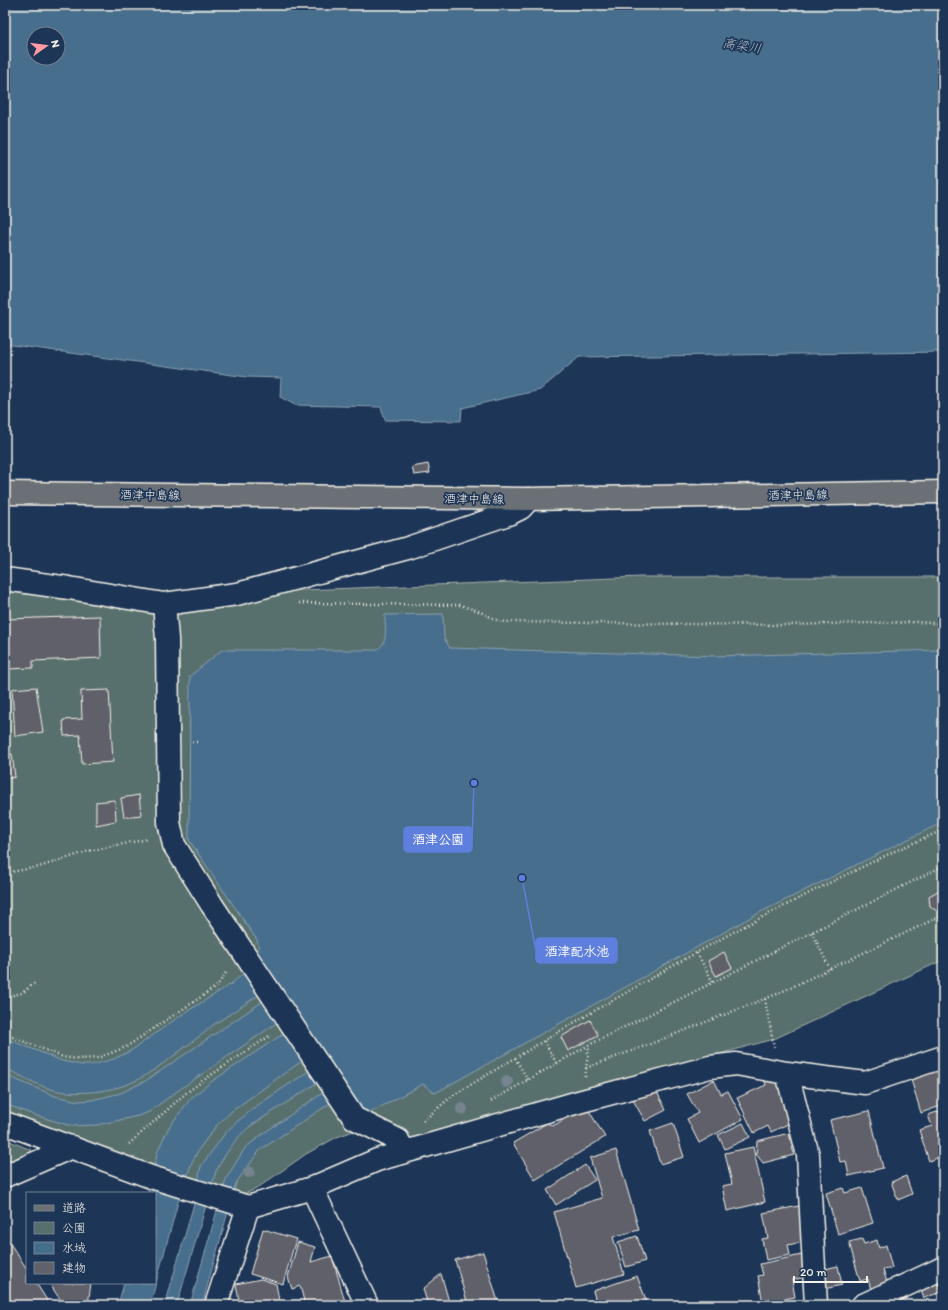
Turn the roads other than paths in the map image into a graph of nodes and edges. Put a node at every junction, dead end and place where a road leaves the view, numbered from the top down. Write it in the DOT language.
graph roads {
  1 [pos="943,492"];
  2 [pos="5,493"];
  3 [pos="529,499"];
  4 [pos="5,579"];
  5 [pos="164,604"];
  6 [pos="943,1057"];
  7 [pos="782,1072"];
  8 [pos="5,1123"];
  9 [pos="398,1140"];
  10 [pos="72,1148"];
  11 [pos="5,1176"];
  12 [pos="312,1188"];
  13 [pos="242,1206"];
  14 [pos="943,1268"];
  15 [pos="216,1305"];
  16 [pos="367,1305"];
  17 [pos="816,1305"];
  18 [pos="863,1305"];
  1 -- 3 [label="main road, 酒津中島線"];
  2 -- 3 [label="main road, 酒津中島線"];
  3 -- 5 [label="street"];
  4 -- 5 [label="street"];
  5 -- 9 [label="street"];
  6 -- 7 [label="street"];
  7 -- 12 [label="street"];
  7 -- 17 [label="street"];
  8 -- 10 [label="street"];
  10 -- 11 [label="street"];
  10 -- 13 [label="street"];
  12 -- 13 [label="street"];
  12 -- 16 [label="street"];
  13 -- 15 [label="street"];
  14 -- 18 [label="street"];
}
